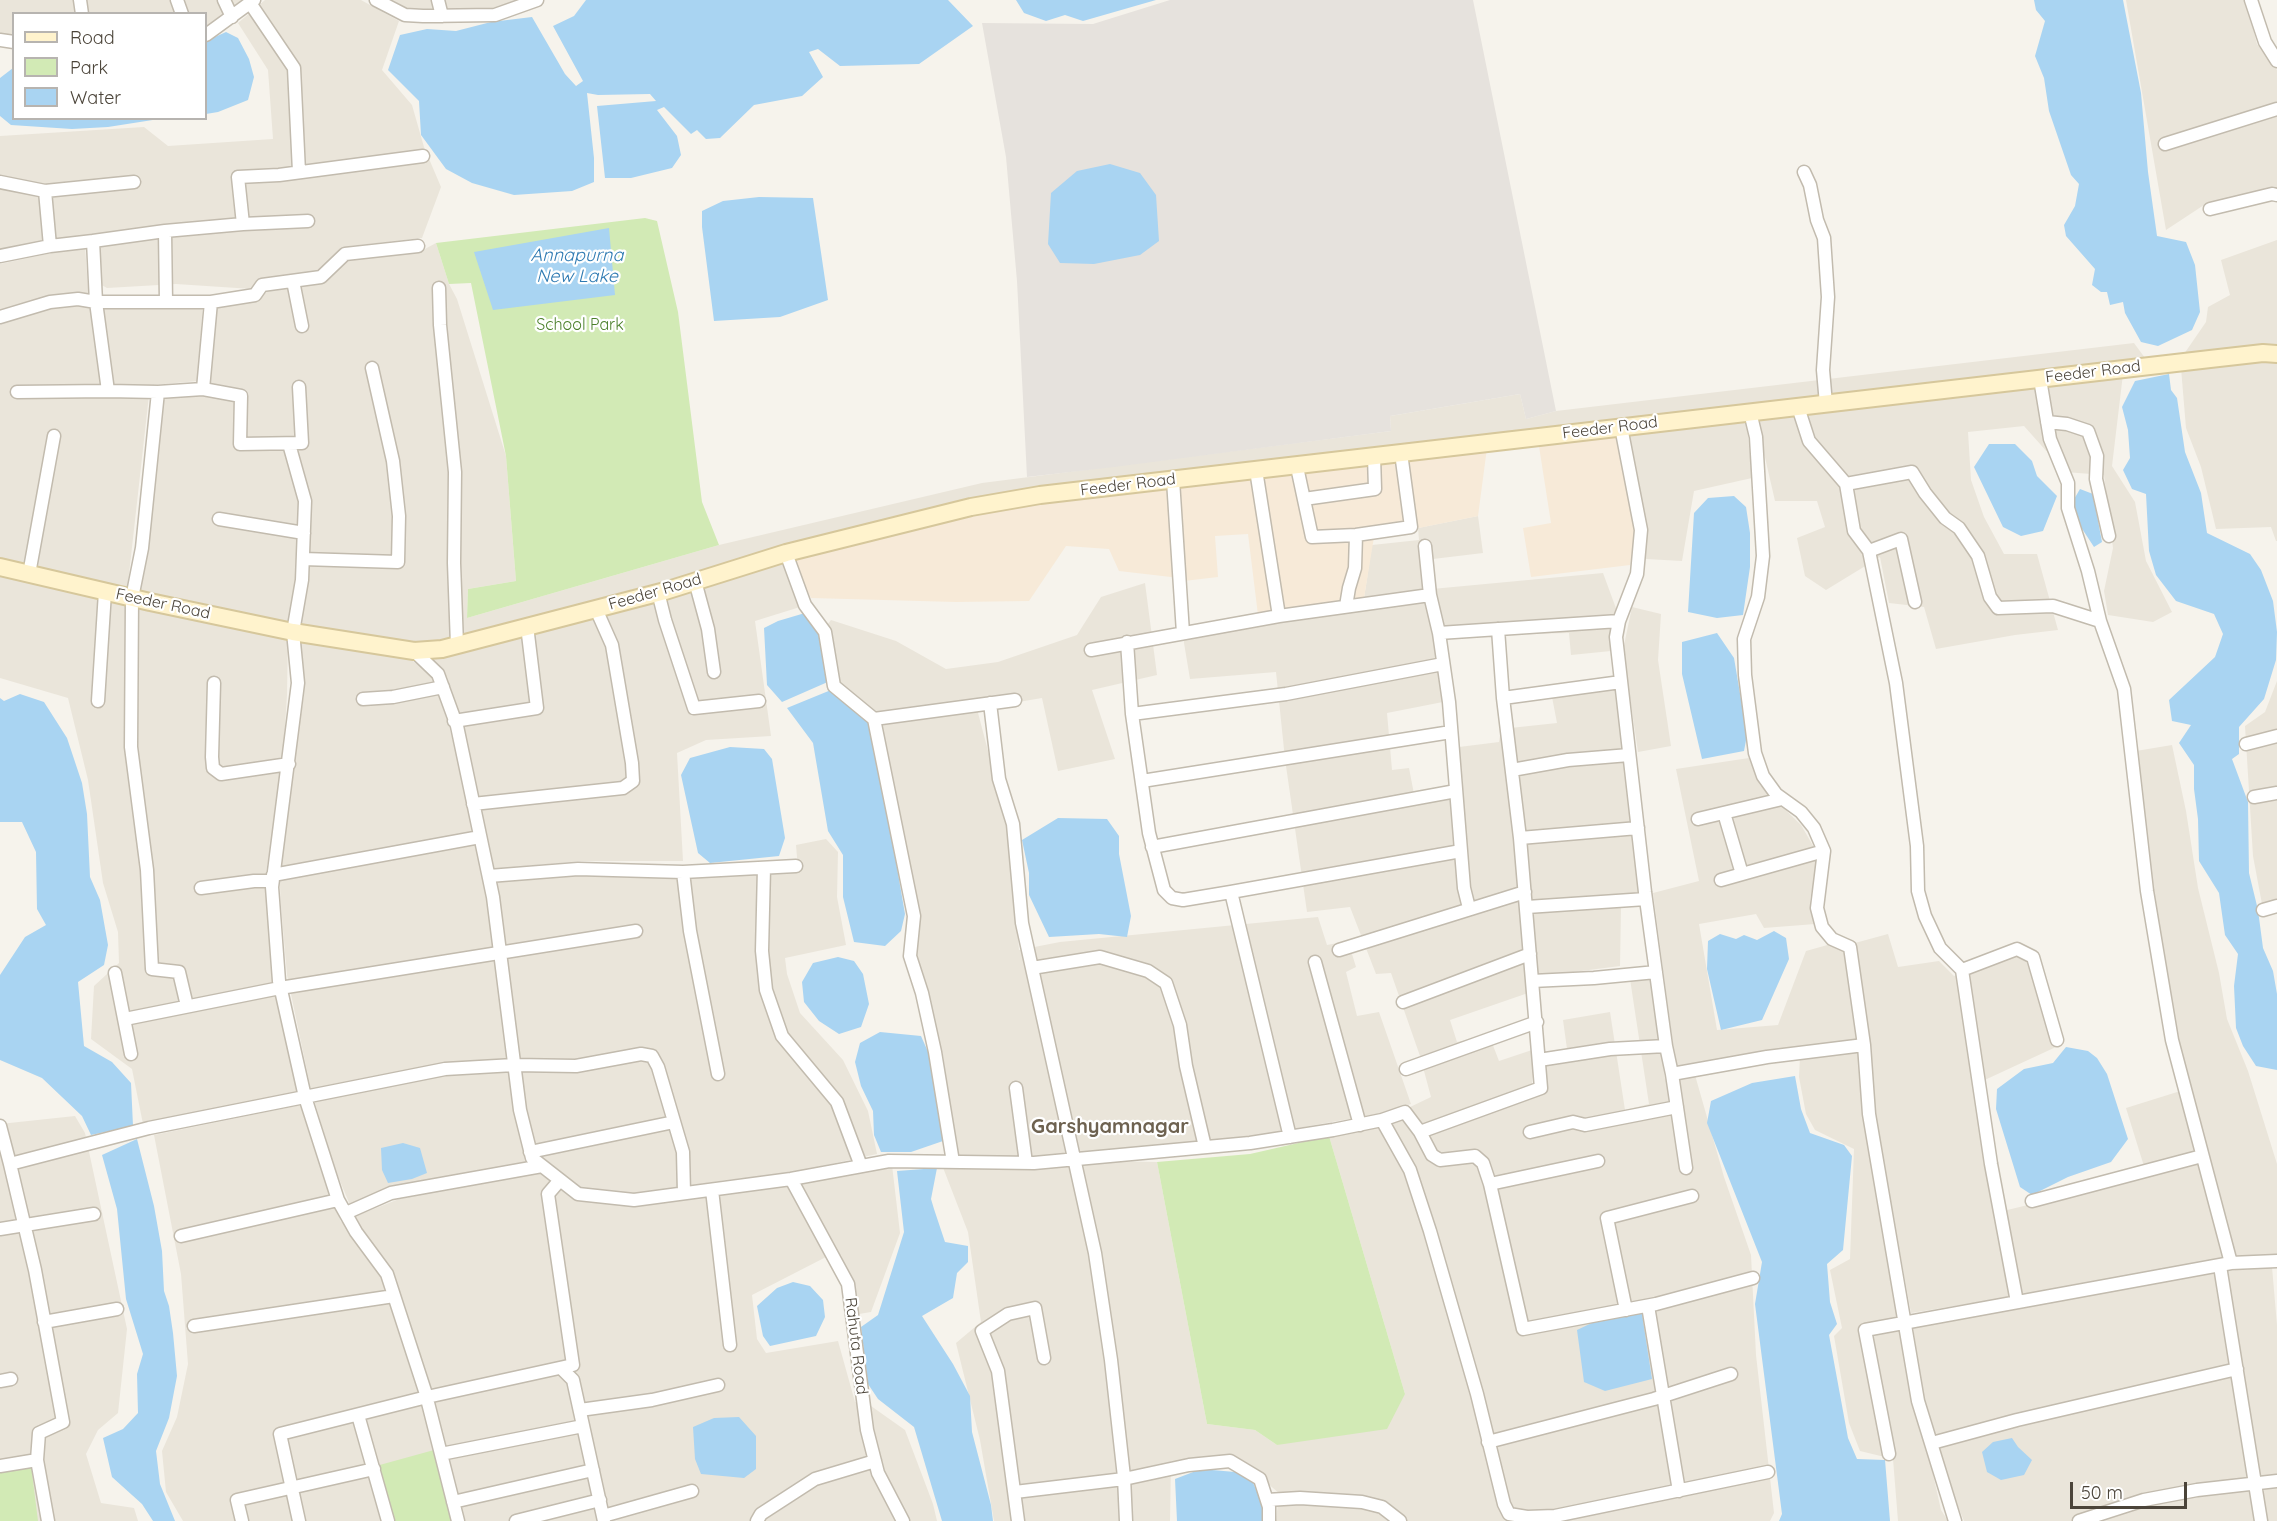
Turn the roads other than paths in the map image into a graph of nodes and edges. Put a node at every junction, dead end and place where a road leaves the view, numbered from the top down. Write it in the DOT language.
graph roads {
  1 [pos="225,0"];
  2 [pos="376,0"];
  3 [pos="438,0"];
  4 [pos="537,0"];
  5 [pos="2251,0"];
  6 [pos="252,1"];
  7 [pos="442,16"];
  8 [pos="232,17"];
  9 [pos="207,34"];
  10 [pos="2277,61"];
  11 [pos="2277,109"];
  12 [pos="2165,144"];
  13 [pos="423,156"];
  14 [pos="299,172"];
  15 [pos="1804,172"];
  16 [pos="0,182"];
  17 [pos="134,182"];
  18 [pos="45,190"];
  19 [pos="2277,195"];
  20 [pos="2210,209"];
  21 [pos="308,221"];
  22 [pos="243,224"];
  23 [pos="165,231"];
  24 [pos="93,241"];
  25 [pos="50,246"];
  26 [pos="418,246"];
  27 [pos="0,256"];
  28 [pos="293,281"];
  29 [pos="439,288"];
  30 [pos="96,302"];
  31 [pos="166,302"];
  32 [pos="211,302"];
  33 [pos="0,317"];
  34 [pos="302,326"];
  35 [pos="2277,354"];
  36 [pos="372,368"];
  37 [pos="2040,378"];
  38 [pos="299,387"];
  39 [pos="203,389"];
  40 [pos="108,391"];
  41 [pos="16,392"];
  42 [pos="158,392"];
  43 [pos="1826,404"];
  44 [pos="1798,407"];
  45 [pos="1750,412"];
  46 [pos="2047,422"];
  47 [pos="1622,427"];
  48 [pos="54,436"];
  49 [pos="289,444"];
  50 [pos="1401,453"];
  51 [pos="1374,456"];
  52 [pos="1298,467"];
  53 [pos="1256,470"];
  54 [pos="1173,480"];
  55 [pos="1846,484"];
  56 [pos="1304,499"];
  57 [pos="219,519"];
  58 [pos="304,533"];
  59 [pos="1356,535"];
  60 [pos="2109,536"];
  61 [pos="1425,546"];
  62 [pos="1869,551"];
  63 [pos="786,553"];
  64 [pos="303,559"];
  65 [pos="0,567"];
  66 [pos="29,574"];
  67 [pos="695,581"];
  68 [pos="105,591"];
  69 [pos="658,592"];
  70 [pos="1430,595"];
  71 [pos="132,598"];
  72 [pos="1915,602"];
  73 [pos="1346,606"];
  74 [pos="596,609"];
  75 [pos="1279,616"];
  76 [pos="1619,621"];
  77 [pos="2100,621"];
  78 [pos="527,626"];
  79 [pos="1498,629"];
  80 [pos="293,632"];
  81 [pos="1183,633"];
  82 [pos="1439,633"];
  83 [pos="1127,642"];
  84 [pos="457,645"];
  85 [pos="1091,650"];
  86 [pos="414,651"];
  87 [pos="1443,664"];
  88 [pos="714,672"];
  89 [pos="1621,682"];
  90 [pos="214,683"];
  91 [pos="442,687"];
  92 [pos="1503,698"];
  93 [pos="363,699"];
  94 [pos="1015,700"];
  95 [pos="98,701"];
  96 [pos="759,701"];
  97 [pos="990,704"];
  98 [pos="1132,714"];
  99 [pos="874,719"];
  100 [pos="454,721"];
  101 [pos="1451,732"];
  102 [pos="2277,736"];
  103 [pos="2246,744"];
  104 [pos="1629,755"];
  105 [pos="289,764"];
  106 [pos="1512,770"];
  107 [pos="1142,781"];
  108 [pos="1456,791"];
  109 [pos="2277,793"];
  110 [pos="2254,797"];
  111 [pos="1782,799"];
  112 [pos="473,804"];
  113 [pos="1724,813"];
  114 [pos="1698,819"];
  115 [pos="1638,828"];
  116 [pos="480,837"];
  117 [pos="1520,838"];
  118 [pos="1152,847"];
  119 [pos="1461,850"];
  120 [pos="1824,851"];
  121 [pos="796,866"];
  122 [pos="764,868"];
  123 [pos="683,872"];
  124 [pos="1742,874"];
  125 [pos="489,876"];
  126 [pos="273,878"];
  127 [pos="1720,880"];
  128 [pos="201,888"];
  129 [pos="1525,891"];
  130 [pos="1231,892"];
  131 [pos="1646,899"];
  132 [pos="2277,906"];
  133 [pos="1470,908"];
  134 [pos="1527,908"];
  135 [pos="2263,910"];
  136 [pos="636,931"];
  137 [pos="1339,950"];
  138 [pos="499,954"];
  139 [pos="1530,954"];
  140 [pos="1315,962"];
  141 [pos="1032,968"];
  142 [pos="1962,970"];
  143 [pos="1656,972"];
  144 [pos="115,973"];
  145 [pos="1532,981"];
  146 [pos="280,988"];
  147 [pos="1402,1002"];
  148 [pos="187,1006"];
  149 [pos="125,1019"];
  150 [pos="1537,1022"];
  151 [pos="2057,1040"];
  152 [pos="1864,1045"];
  153 [pos="1666,1046"];
  154 [pos="131,1054"];
  155 [pos="1539,1060"];
  156 [pos="514,1065"];
  157 [pos="1406,1069"];
  158 [pos="718,1074"];
  159 [pos="1672,1074"];
  160 [pos="1016,1088"];
  161 [pos="305,1097"];
  162 [pos="1677,1107"];
  163 [pos="1382,1120"];
  164 [pos="674,1122"];
  165 [pos="1360,1125"];
  166 [pos="0,1126"];
  167 [pos="1420,1132"];
  168 [pos="1530,1132"];
  169 [pos="1290,1137"];
  170 [pos="1205,1147"];
  171 [pos="531,1152"];
  172 [pos="2202,1156"];
  173 [pos="1076,1159"];
  174 [pos="1598,1161"];
  175 [pos="953,1162"];
  176 [pos="1026,1163"];
  177 [pos="10,1164"];
  178 [pos="542,1166"];
  179 [pos="861,1166"];
  180 [pos="1686,1168"];
  181 [pos="791,1179"];
  182 [pos="560,1180"];
  183 [pos="1490,1184"];
  184 [pos="712,1190"];
  185 [pos="684,1193"];
  186 [pos="1692,1196"];
  187 [pos="338,1200"];
  188 [pos="2032,1201"];
  189 [pos="94,1214"];
  190 [pos="346,1214"];
  191 [pos="24,1225"];
  192 [pos="0,1229"];
  193 [pos="181,1236"];
  194 [pos="2277,1261"];
  195 [pos="2225,1264"];
  196 [pos="1753,1278"];
  197 [pos="394,1296"];
  198 [pos="2017,1302"];
  199 [pos="1648,1306"];
  200 [pos="117,1309"];
  201 [pos="1626,1310"];
  202 [pos="1905,1321"];
  203 [pos="44,1322"];
  204 [pos="194,1326"];
  205 [pos="730,1345"];
  206 [pos="1044,1358"];
  207 [pos="561,1368"];
  208 [pos="2237,1368"];
  209 [pos="1731,1374"];
  210 [pos="718,1385"];
  211 [pos="1664,1396"];
  212 [pos="427,1397"];
  213 [pos="580,1410"];
  214 [pos="358,1415"];
  215 [pos="583,1426"];
  216 [pos="1488,1442"];
  217 [pos="1932,1443"];
  218 [pos="441,1454"];
  219 [pos="1889,1454"];
  220 [pos="37,1460"];
  221 [pos="875,1461"];
  222 [pos="0,1466"];
  223 [pos="374,1469"];
  224 [pos="593,1470"];
  225 [pos="1768,1472"];
  226 [pos="1124,1479"];
  227 [pos="2277,1481"];
  228 [pos="2255,1485"];
  229 [pos="292,1487"];
  230 [pos="692,1491"];
  231 [pos="1679,1491"];
  232 [pos="1015,1492"];
  233 [pos="600,1500"];
  234 [pos="1267,1500"];
  235 [pos="453,1502"];
  236 [pos="1505,1517"];
  237 [pos="604,1519"];
  238 [pos="1538,1519"];
  239 [pos="48,1521"];
  240 [pos="242,1521"];
  241 [pos="299,1521"];
  242 [pos="388,1521"];
  243 [pos="458,1521"];
  244 [pos="516,1521"];
  245 [pos="757,1521"];
  246 [pos="903,1521"];
  247 [pos="1018,1521"];
  248 [pos="1126,1521"];
  249 [pos="1269,1521"];
  250 [pos="1400,1521"];
  251 [pos="1955,1521"];
  252 [pos="2079,1521"];
  253 [pos="2261,1521"];
  1 -- 8 [label="street"];
  2 -- 7 [label="street"];
  3 -- 7 [label="street"];
  4 -- 7 [label="street"];
  5 -- 10 [label="street"];
  6 -- 8 [label="street"];
  6 -- 14 [label="street"];
  8 -- 9 [label="street"];
  11 -- 12 [label="street"];
  13 -- 14 [label="street"];
  14 -- 22 [label="street"];
  15 -- 43 [label="street"];
  16 -- 18 [label="street"];
  17 -- 18 [label="street"];
  18 -- 25 [label="street"];
  19 -- 20 [label="street"];
  21 -- 22 [label="street"];
  22 -- 23 [label="street"];
  23 -- 24 [label="street"];
  23 -- 31 [label="street"];
  24 -- 25 [label="street"];
  24 -- 30 [label="street"];
  25 -- 27 [label="street"];
  26 -- 28 [label="street"];
  28 -- 32 [label="street"];
  28 -- 34 [label="street"];
  29 -- 84 [label="street"];
  30 -- 31 [label="street"];
  30 -- 33 [label="street"];
  30 -- 40 [label="street"];
  31 -- 32 [label="street"];
  32 -- 39 [label="street"];
  35 -- 37 [label="street, Feeder Road"];
  36 -- 64 [label="street"];
  37 -- 43 [label="street, Feeder Road"];
  37 -- 46 [label="street"];
  38 -- 49 [label="street"];
  39 -- 42 [label="street"];
  39 -- 49 [label="street"];
  40 -- 41 [label="street"];
  40 -- 42 [label="street"];
  42 -- 71 [label="street"];
  43 -- 44 [label="street, Feeder Road"];
  44 -- 45 [label="street, Feeder Road"];
  44 -- 55 [label="street"];
  45 -- 47 [label="street, Feeder Road"];
  45 -- 111 [label="street"];
  46 -- 60 [label="street"];
  46 -- 77 [label="street"];
  47 -- 50 [label="street, Feeder Road"];
  47 -- 76 [label="street"];
  48 -- 66 [label="street"];
  49 -- 58 [label="street"];
  50 -- 51 [label="street, Feeder Road"];
  50 -- 59 [label="street"];
  51 -- 52 [label="street, Feeder Road"];
  51 -- 56 [label="street"];
  52 -- 53 [label="street, Feeder Road"];
  52 -- 56 [label="street"];
  53 -- 54 [label="street, Feeder Road"];
  53 -- 75 [label="street"];
  54 -- 63 [label="street, Feeder Road"];
  54 -- 81 [label="street"];
  55 -- 62 [label="street"];
  55 -- 77 [label="street"];
  56 -- 59 [label="street"];
  57 -- 58 [label="street"];
  58 -- 64 [label="street"];
  59 -- 73 [label="street"];
  61 -- 70 [label="street"];
  62 -- 72 [label="street"];
  62 -- 142 [label="street"];
  63 -- 67 [label="street, Feeder Road"];
  63 -- 99 [label="street"];
  64 -- 80 [label="street"];
  65 -- 66 [label="street, Feeder Road"];
  66 -- 68 [label="street, Feeder Road"];
  67 -- 69 [label="street, Feeder Road"];
  67 -- 88 [label="street"];
  68 -- 71 [label="street, Feeder Road"];
  68 -- 95 [label="street"];
  69 -- 74 [label="street, Feeder Road"];
  69 -- 96 [label="street"];
  70 -- 73 [label="street"];
  70 -- 82 [label="street"];
  71 -- 80 [label="street, Feeder Road"];
  71 -- 148 [label="street"];
  73 -- 75 [label="street"];
  74 -- 78 [label="street, Feeder Road"];
  74 -- 112 [label="street"];
  75 -- 81 [label="street"];
  76 -- 79 [label="street"];
  76 -- 89 [label="street"];
  77 -- 172 [label="street"];
  78 -- 84 [label="street, Feeder Road"];
  78 -- 100 [label="street"];
  79 -- 82 [label="street"];
  79 -- 92 [label="street"];
  80 -- 86 [label="street, Feeder Road"];
  80 -- 105 [label="street"];
  81 -- 83 [label="street"];
  82 -- 87 [label="street"];
  83 -- 85 [label="street"];
  83 -- 98 [label="street"];
  84 -- 86 [label="street, Feeder Road"];
  86 -- 91 [label="street"];
  87 -- 98 [label="street"];
  87 -- 101 [label="street"];
  89 -- 92 [label="street"];
  89 -- 104 [label="street"];
  90 -- 105 [label="street"];
  91 -- 93 [label="street"];
  91 -- 100 [label="street"];
  92 -- 106 [label="street"];
  94 -- 97 [label="street"];
  97 -- 99 [label="street"];
  97 -- 141 [label="street"];
  98 -- 107 [label="street"];
  99 -- 175 [label="street"];
  100 -- 112 [label="street"];
  101 -- 107 [label="street"];
  101 -- 108 [label="street"];
  102 -- 103 [label="street"];
  104 -- 106 [label="street"];
  104 -- 115 [label="street"];
  105 -- 126 [label="street"];
  106 -- 117 [label="street"];
  107 -- 118 [label="street"];
  108 -- 118 [label="street"];
  108 -- 119 [label="street"];
  109 -- 110 [label="street"];
  111 -- 113 [label="street"];
  111 -- 120 [label="street"];
  112 -- 116 [label="street"];
  113 -- 114 [label="street"];
  113 -- 124 [label="street"];
  115 -- 117 [label="street"];
  115 -- 131 [label="street"];
  116 -- 125 [label="street"];
  116 -- 126 [label="street"];
  117 -- 129 [label="street"];
  118 -- 130 [label="street"];
  119 -- 130 [label="street"];
  119 -- 133 [label="street"];
  120 -- 124 [label="street"];
  120 -- 152 [label="street"];
  121 -- 122 [label="street"];
  122 -- 123 [label="street"];
  122 -- 179 [label="street"];
  123 -- 125 [label="street"];
  123 -- 158 [label="street"];
  124 -- 127 [label="street"];
  125 -- 138 [label="street"];
  126 -- 128 [label="street"];
  126 -- 146 [label="street"];
  129 -- 133 [label="street"];
  129 -- 134 [label="street"];
  130 -- 169 [label="street"];
  131 -- 134 [label="street"];
  131 -- 143 [label="street"];
  132 -- 135 [label="street"];
  133 -- 137 [label="street"];
  134 -- 139 [label="street"];
  136 -- 138 [label="street"];
  138 -- 146 [label="street"];
  138 -- 156 [label="street"];
  139 -- 145 [label="street"];
  139 -- 147 [label="street"];
  140 -- 165 [label="street"];
  141 -- 170 [label="street"];
  141 -- 173 [label="street"];
  142 -- 151 [label="street"];
  142 -- 198 [label="street"];
  143 -- 145 [label="street"];
  143 -- 153 [label="street"];
  144 -- 149 [label="street"];
  145 -- 150 [label="street"];
  146 -- 148 [label="street"];
  146 -- 161 [label="street"];
  148 -- 149 [label="street"];
  149 -- 154 [label="street"];
  150 -- 155 [label="street"];
  150 -- 157 [label="street"];
  152 -- 159 [label="street"];
  152 -- 202 [label="street"];
  153 -- 155 [label="street"];
  153 -- 159 [label="street"];
  155 -- 167 [label="street"];
  156 -- 161 [label="street"];
  156 -- 164 [label="street"];
  156 -- 171 [label="street"];
  159 -- 162 [label="street"];
  160 -- 176 [label="street"];
  161 -- 177 [label="street"];
  161 -- 187 [label="street"];
  162 -- 168 [label="street"];
  162 -- 180 [label="street"];
  163 -- 165 [label="street"];
  163 -- 167 [label="street"];
  163 -- 216 [label="street"];
  164 -- 171 [label="street"];
  164 -- 185 [label="street"];
  165 -- 169 [label="street"];
  166 -- 177 [label="street"];
  167 -- 183 [label="street"];
  169 -- 170 [label="street"];
  170 -- 173 [label="street"];
  171 -- 178 [label="street"];
  172 -- 188 [label="street"];
  172 -- 195 [label="street"];
  173 -- 176 [label="street"];
  173 -- 226 [label="street"];
  174 -- 183 [label="street"];
  175 -- 176 [label="street"];
  175 -- 179 [label="street"];
  177 -- 191 [label="street"];
  178 -- 182 [label="street"];
  178 -- 190 [label="street"];
  179 -- 181 [label="street"];
  181 -- 184 [label="street"];
  181 -- 221 [label="street, Rahuta Road"];
  182 -- 185 [label="street"];
  182 -- 207 [label="street"];
  183 -- 201 [label="street"];
  184 -- 185 [label="street"];
  184 -- 205 [label="street"];
  186 -- 201 [label="street"];
  187 -- 190 [label="street"];
  187 -- 193 [label="street"];
  189 -- 191 [label="street"];
  190 -- 197 [label="street"];
  191 -- 192 [label="street"];
  191 -- 203 [label="street"];
  194 -- 195 [label="street"];
  195 -- 198 [label="street"];
  195 -- 208 [label="street"];
  196 -- 199 [label="street"];
  197 -- 204 [label="street"];
  197 -- 212 [label="street"];
  198 -- 202 [label="street"];
  199 -- 201 [label="street"];
  199 -- 211 [label="street"];
  200 -- 203 [label="street"];
  202 -- 217 [label="street"];
  202 -- 219 [label="street"];
  203 -- 220 [label="street"];
  206 -- 232 [label="street"];
  207 -- 212 [label="street"];
  207 -- 213 [label="street"];
  208 -- 217 [label="street"];
  208 -- 228 [label="street"];
  209 -- 211 [label="street"];
  210 -- 213 [label="street"];
  211 -- 216 [label="street"];
  211 -- 231 [label="street"];
  212 -- 214 [label="street"];
  212 -- 218 [label="street"];
  213 -- 215 [label="street"];
  214 -- 223 [label="street"];
  214 -- 229 [label="street"];
  215 -- 218 [label="street"];
  215 -- 224 [label="street"];
  216 -- 236 [label="street"];
  217 -- 251 [label="street"];
  218 -- 235 [label="street"];
  220 -- 222 [label="street"];
  220 -- 239 [label="street"];
  221 -- 245 [label="street"];
  221 -- 246 [label="street, Rahuta Road"];
  223 -- 229 [label="street"];
  223 -- 242 [label="street"];
  224 -- 233 [label="street"];
  224 -- 235 [label="street"];
  225 -- 231 [label="street"];
  226 -- 232 [label="street"];
  226 -- 234 [label="street"];
  226 -- 248 [label="street"];
  227 -- 228 [label="street"];
  228 -- 252 [label="street"];
  228 -- 253 [label="street"];
  229 -- 240 [label="street"];
  229 -- 241 [label="street"];
  230 -- 237 [label="street"];
  231 -- 238 [label="street"];
  232 -- 247 [label="street"];
  233 -- 237 [label="street"];
  233 -- 244 [label="street"];
  234 -- 249 [label="street"];
  234 -- 250 [label="street"];
  235 -- 243 [label="street"];
  236 -- 238 [label="street"];
}
